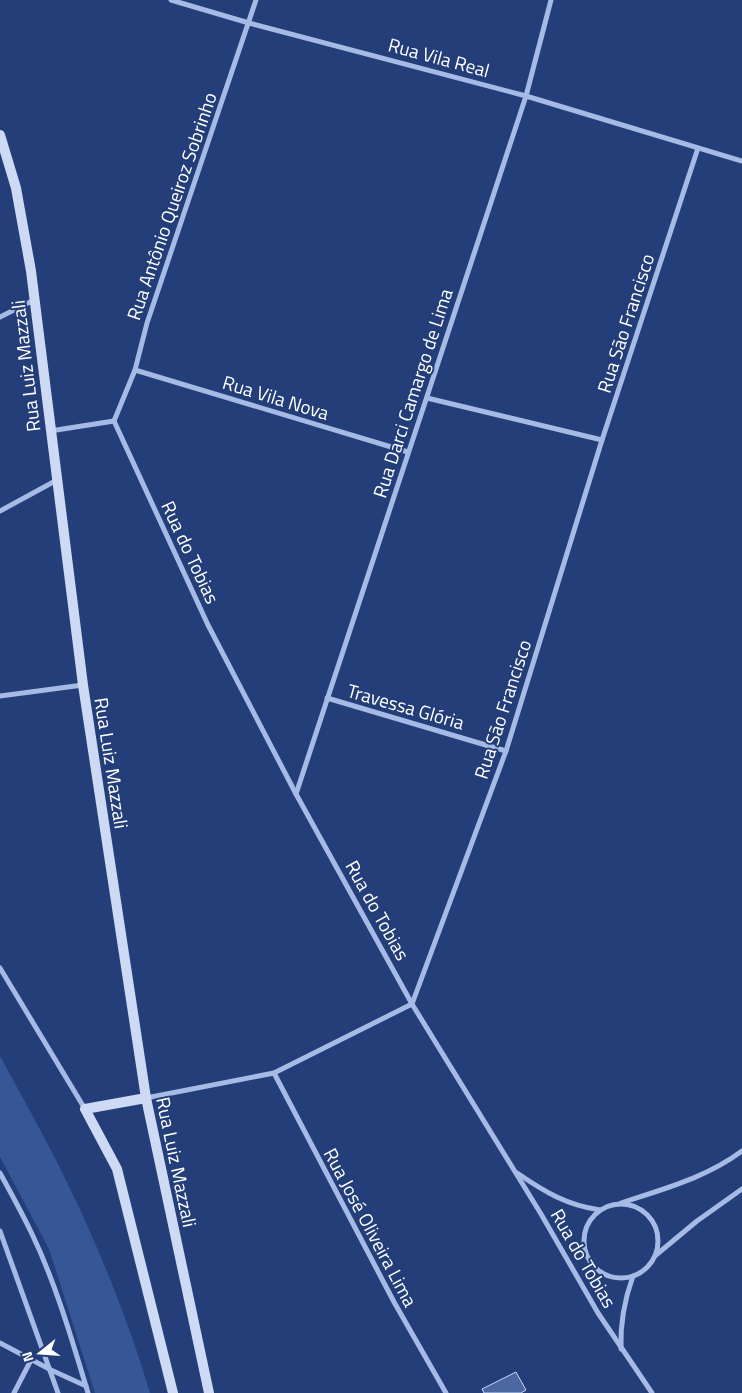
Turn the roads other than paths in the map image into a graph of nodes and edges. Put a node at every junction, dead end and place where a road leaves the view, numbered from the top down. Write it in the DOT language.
graph roads {
  1 [pos="171,0"];
  2 [pos="256,0"];
  3 [pos="551,0"];
  4 [pos="249,23"];
  5 [pos="526,96"];
  6 [pos="0,136"];
  7 [pos="698,148"];
  8 [pos="742,161"];
  9 [pos="34,300"];
  10 [pos="0,317"];
  11 [pos="135,370"];
  12 [pos="427,398"];
  13 [pos="114,421"];
  14 [pos="50,431"];
  15 [pos="602,440"];
  16 [pos="408,452"];
  17 [pos="58,480"];
  18 [pos="0,511"];
  19 [pos="82,685"];
  20 [pos="0,696"];
  21 [pos="326,698"];
  22 [pos="506,751"];
  23 [pos="296,794"];
  24 [pos="0,968"];
  25 [pos="412,1004"];
  26 [pos="274,1073"];
  27 [pos="146,1098"];
  28 [pos="85,1109"];
  29 [pos="742,1151"];
  30 [pos="515,1172"];
  31 [pos="0,1173"];
  32 [pos="742,1189"];
  33 [pos="620,1203"];
  34 [pos="600,1210"];
  35 [pos="0,1231"];
  36 [pos="656,1255"];
  37 [pos="633,1276"];
  38 [pos="0,1343"];
  39 [pos="622,1350"];
  40 [pos="31,1360"];
  41 [pos="51,1370"];
  42 [pos="86,1386"];
  43 [pos="14,1393"];
  44 [pos="58,1393"];
  45 [pos="88,1393"];
  46 [pos="173,1393"];
  47 [pos="209,1393"];
  48 [pos="446,1393"];
  49 [pos="652,1393"];
  1 -- 4 [label="street, Rua Vila Real"];
  2 -- 4 [label="street, Rua Antônio Queiroz Sobrinho"];
  3 -- 5 [label="street, Rua Darci Camargo de Lima"];
  4 -- 5 [label="street, Rua Vila Real"];
  4 -- 11 [label="street, Rua Antônio Queiroz Sobrinho"];
  5 -- 7 [label="street, Rua Vila Real"];
  5 -- 12 [label="street, Rua Darci Camargo de Lima"];
  6 -- 9 [label="street, Rua Luiz Mazzali"];
  7 -- 8 [label="street, Rua Vila Real"];
  7 -- 15 [label="street, Rua São Francisco"];
  9 -- 10 [label="street"];
  9 -- 14 [label="street, Rua Luiz Mazzali"];
  11 -- 13 [label="street, Rua Antônio Queiroz Sobrinho"];
  11 -- 16 [label="street, Rua Vila Nova"];
  12 -- 15 [label="street"];
  12 -- 16 [label="street, Rua Darci Camargo de Lima"];
  13 -- 14 [label="street"];
  13 -- 23 [label="street, Rua do Tobias"];
  14 -- 17 [label="street, Rua Luiz Mazzali"];
  15 -- 22 [label="street, Rua São Francisco"];
  16 -- 21 [label="street, Rua Darci Camargo de Lima"];
  17 -- 18 [label="street"];
  17 -- 19 [label="street, Rua Luiz Mazzali"];
  19 -- 20 [label="street"];
  19 -- 27 [label="street, Rua Luiz Mazzali"];
  21 -- 22 [label="street, Travessa Glória"];
  21 -- 23 [label="street, Rua Darci Camargo de Lima"];
  22 -- 25 [label="street, Rua São Francisco"];
  23 -- 25 [label="street, Rua do Tobias"];
  24 -- 28 [label="street"];
  25 -- 26 [label="street"];
  25 -- 30 [label="street, Rua do Tobias"];
  26 -- 27 [label="street"];
  26 -- 48 [label="street, Rua José Oliveira Lima"];
  27 -- 28 [label="street"];
  27 -- 47 [label="street, Rua Luiz Mazzali"];
  28 -- 46 [label="street"];
  29 -- 33 [label="street"];
  30 -- 34 [label="street"];
  30 -- 39 [label="street, Rua do Tobias"];
  31 -- 42 [label="street"];
  32 -- 36 [label="street"];
  33 -- 34 [label="street"];
  33 -- 36 [label="street"];
  34 -- 37 [label="street"];
  35 -- 41 [label="street"];
  36 -- 37 [label="street"];
  37 -- 39 [label="street"];
  38 -- 40 [label="street"];
  39 -- 49 [label="street, Rua do Tobias"];
  40 -- 41 [label="street"];
  40 -- 43 [label="street"];
  41 -- 42 [label="street"];
  41 -- 44 [label="street"];
  42 -- 45 [label="street"];
}
